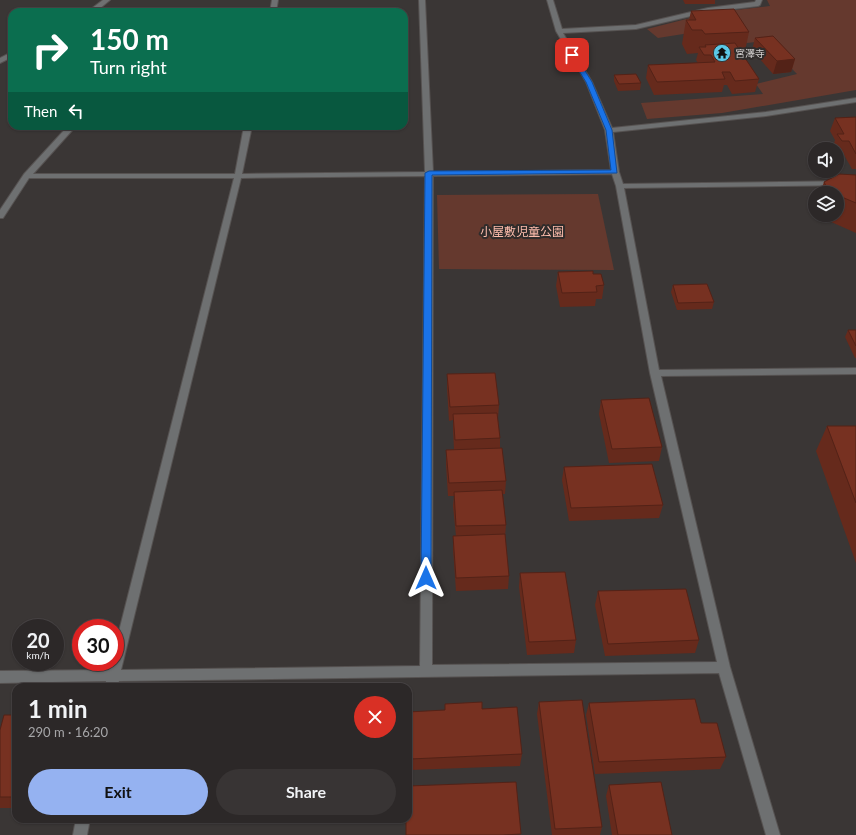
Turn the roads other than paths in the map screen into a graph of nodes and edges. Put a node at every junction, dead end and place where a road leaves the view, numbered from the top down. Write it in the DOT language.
graph roads {
  1 [pos="107,0"];
  2 [pos="422,0"];
  3 [pos="550,0"];
  4 [pos="759,0"];
  5 [pos="95,8"];
  6 [pos="559,31"];
  7 [pos="856,100"];
  8 [pos="68,130"];
  9 [pos="247,130"];
  10 [pos="609,130"];
  11 [pos="615,172"];
  12 [pos="429,173"];
  13 [pos="27,176"];
  14 [pos="238,176"];
  15 [pos="856,183"];
  16 [pos="620,186"];
  17 [pos="0,216"];
  18 [pos="856,371"];
  19 [pos="655,373"];
  20 [pos="724,667"];
  21 [pos="426,671"];
  22 [pos="0,676"];
  23 [pos="112,681"];
  24 [pos="83,823"];
  25 [pos="80,835"];
  26 [pos="773,835"];
  1 -- 5 [label="street"];
  2 -- 12 [label="street"];
  3 -- 6 [label="street"];
  4 -- 6 [label="street"];
  6 -- 10 [label="street"];
  7 -- 10 [label="street"];
  8 -- 13 [label="street"];
  9 -- 14 [label="street"];
  10 -- 11 [label="street"];
  11 -- 12 [label="street"];
  11 -- 16 [label="street"];
  12 -- 14 [label="street"];
  12 -- 21 [label="street"];
  13 -- 14 [label="street"];
  13 -- 17 [label="street"];
  14 -- 23 [label="street"];
  15 -- 16 [label="street"];
  16 -- 19 [label="street"];
  18 -- 19 [label="street"];
  19 -- 20 [label="street"];
  20 -- 21 [label="street"];
  20 -- 26 [label="street"];
  21 -- 23 [label="street"];
  22 -- 23 [label="street"];
  24 -- 25 [label="street"];
}
